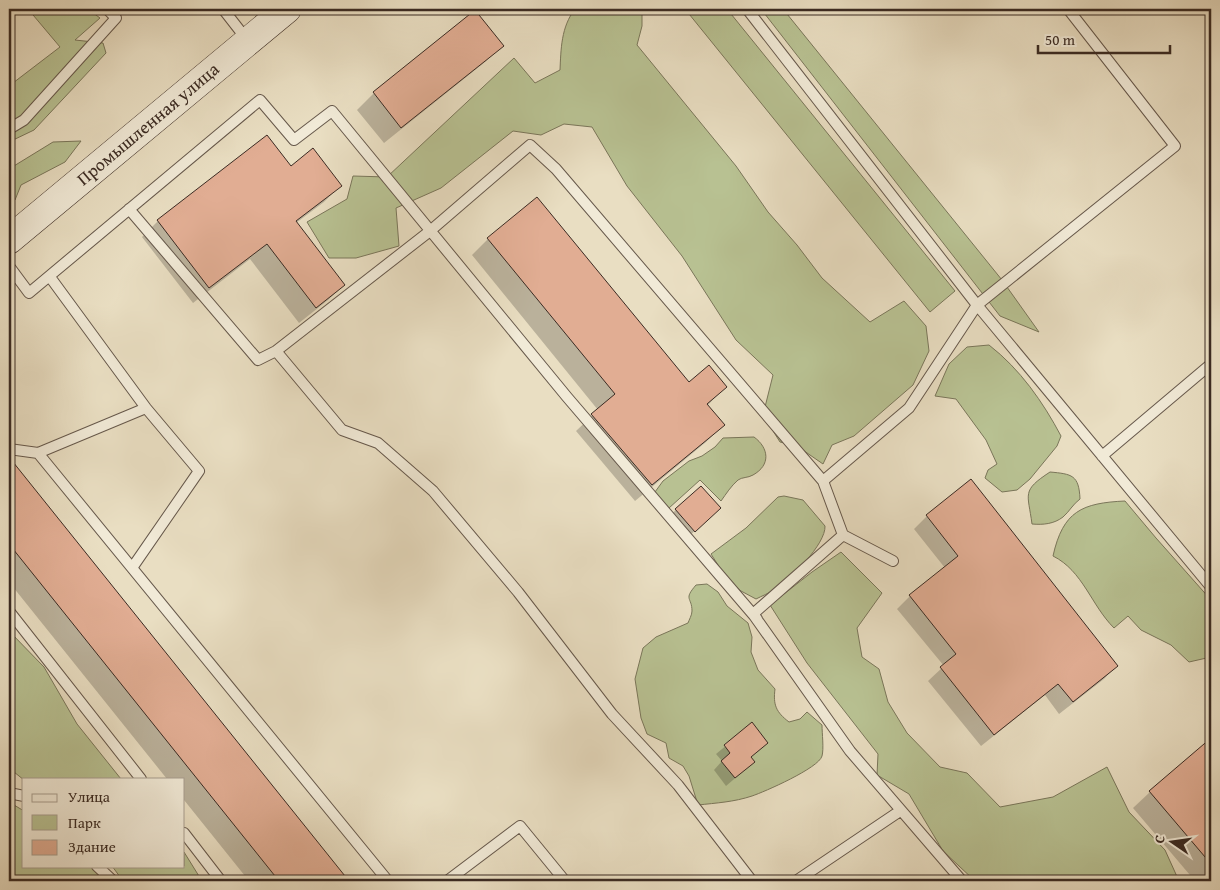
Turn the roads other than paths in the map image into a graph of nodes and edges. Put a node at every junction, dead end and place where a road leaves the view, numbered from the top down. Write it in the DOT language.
graph roads {
  1 [pos="107,9"];
  2 [pos="222,9"];
  3 [pos="286,9"];
  4 [pos="746,9"];
  5 [pos="1068,9"];
  6 [pos="248,41"];
  7 [pos="9,129"];
  8 [pos="129,210"];
  9 [pos="430,231"];
  10 [pos="9,240"];
  11 [pos="9,266"];
  12 [pos="50,277"];
  13 [pos="977,305"];
  14 [pos="276,351"];
  15 [pos="1211,364"];
  16 [pos="146,408"];
  17 [pos="9,449"];
  18 [pos="38,453"];
  19 [pos="1102,456"];
  20 [pos="823,480"];
  21 [pos="843,535"];
  22 [pos="893,561"];
  23 [pos="132,568"];
  24 [pos="1211,587"];
  25 [pos="9,611"];
  26 [pos="757,619"];
  27 [pos="140,778"];
  28 [pos="9,793"];
  29 [pos="22,796"];
  30 [pos="900,811"];
  31 [pos="185,834"];
  32 [pos="99,868"];
  33 [pos="113,881"];
  34 [pos="221,881"];
  35 [pos="388,881"];
  36 [pos="447,881"];
  37 [pos="565,881"];
  38 [pos="752,881"];
  39 [pos="796,881"];
  40 [pos="962,881"];
  1 -- 7 [label="lane"];
  2 -- 6 [label="lane"];
  3 -- 6 [label="street, Промышленная улица"];
  4 -- 13 [label="lane"];
  5 -- 13 [label="lane"];
  6 -- 10 [label="street, Промышленная улица"];
  8 -- 9 [label="lane"];
  8 -- 12 [label="lane"];
  8 -- 14 [label="lane"];
  9 -- 14 [label="lane"];
  9 -- 20 [label="lane"];
  9 -- 26 [label="lane"];
  11 -- 12 [label="lane"];
  12 -- 16 [label="lane"];
  13 -- 19 [label="lane"];
  13 -- 20 [label="lane"];
  14 -- 38 [label="lane"];
  15 -- 19 [label="lane"];
  16 -- 18 [label="lane"];
  16 -- 23 [label="lane"];
  17 -- 18 [label="lane"];
  18 -- 23 [label="lane"];
  19 -- 24 [label="lane"];
  20 -- 21 [label="lane"];
  21 -- 22 [label="lane"];
  21 -- 26 [label="lane"];
  23 -- 35 [label="lane"];
  25 -- 27 [label="lane"];
  26 -- 30 [label="lane"];
  28 -- 29 [label="lane"];
  30 -- 39 [label="lane"];
  30 -- 40 [label="lane"];
  31 -- 34 [label="lane"];
  32 -- 33 [label="lane"];
  36 -- 37 [label="lane"];
}
